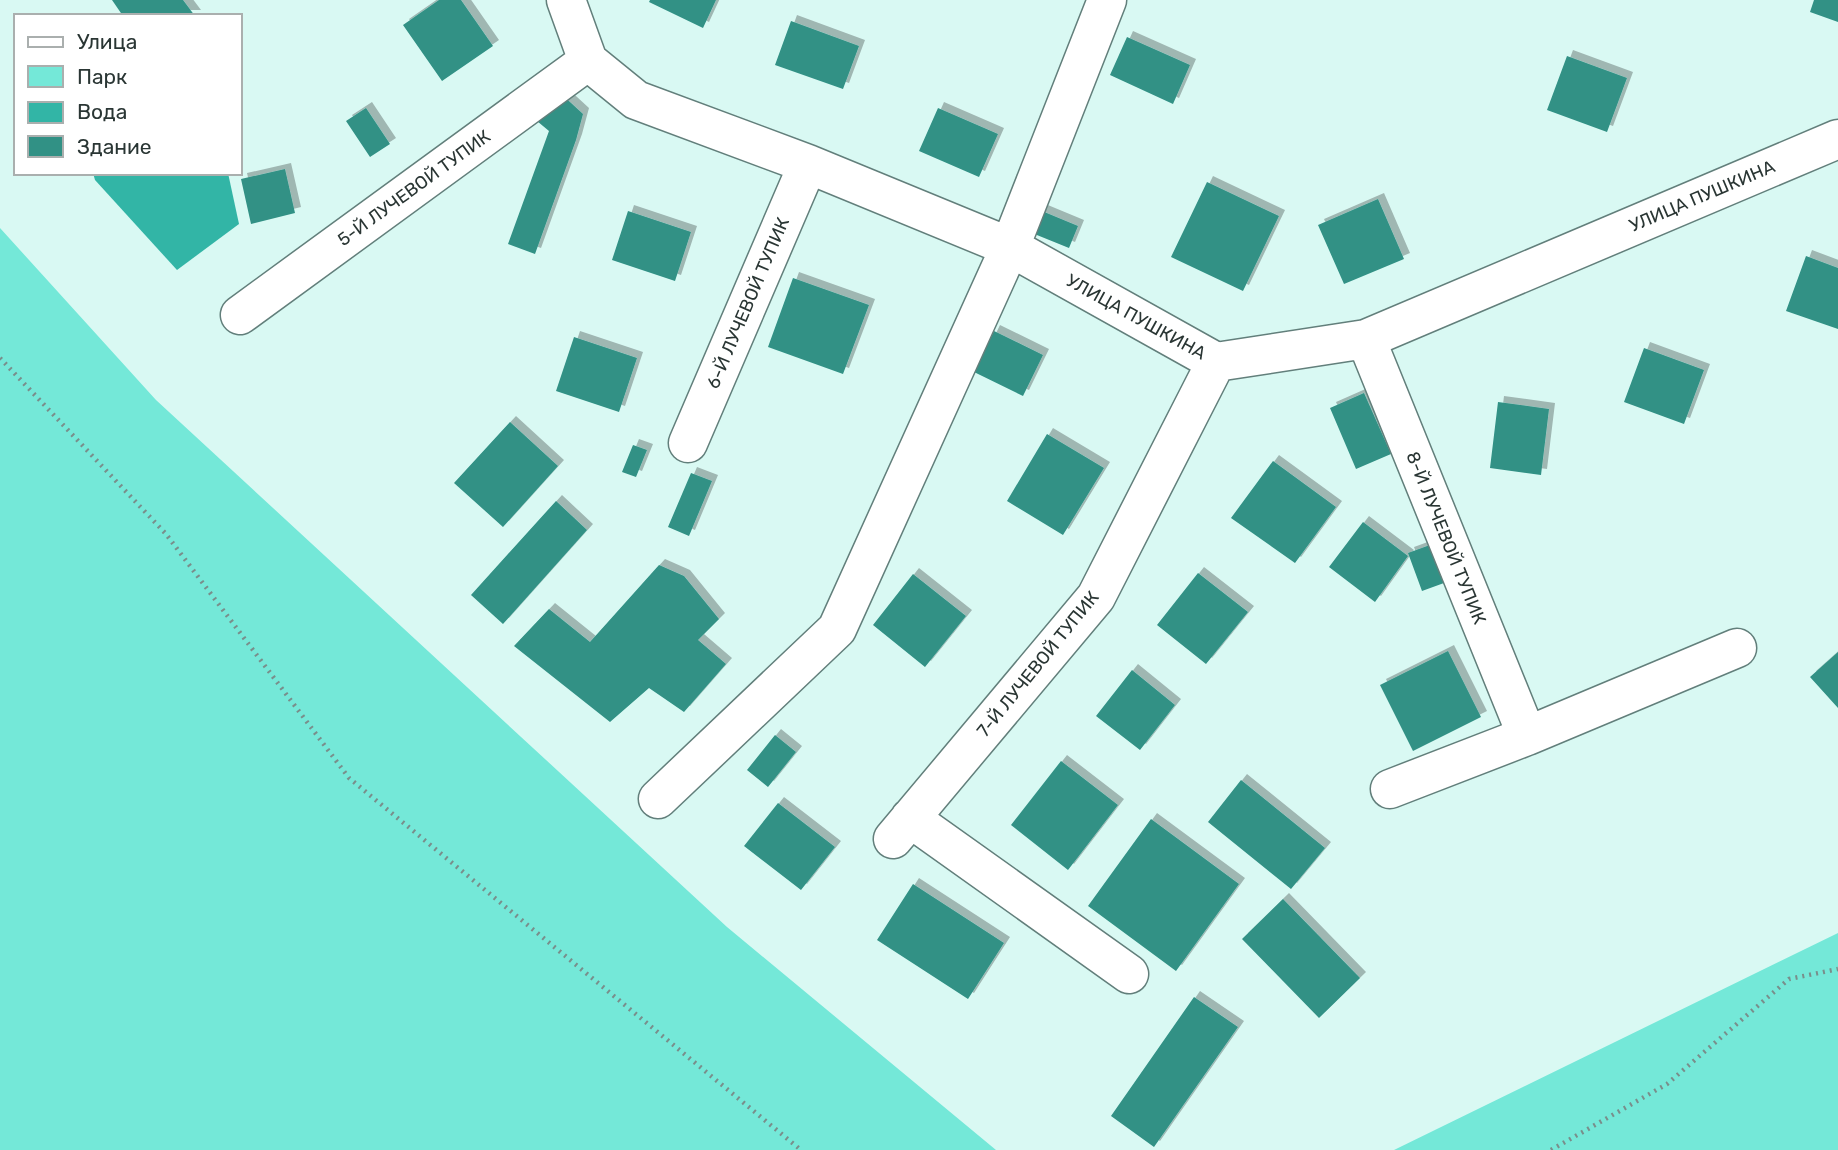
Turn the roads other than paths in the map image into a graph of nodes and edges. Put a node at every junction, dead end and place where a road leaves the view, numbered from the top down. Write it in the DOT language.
graph roads {
  1 [pos="566,0"];
  2 [pos="1107,0"];
  3 [pos="588,61"];
  4 [pos="1838,139"];
  5 [pos="808,164"];
  6 [pos="1010,247"];
  7 [pos="240,315"];
  8 [pos="1366,340"];
  9 [pos="1216,362"];
  10 [pos="688,443"];
  11 [pos="1737,648"];
  12 [pos="1527,736"];
  13 [pos="1390,789"];
  14 [pos="658,799"];
  15 [pos="1129,974"];
  1 -- 3 [label="street"];
  2 -- 6 [label="street"];
  3 -- 5 [label="street, УЛИЦА ПУШКИНА"];
  3 -- 7 [label="street, 5-Й ЛУЧЕВОЙ ТУПИК"];
  4 -- 8 [label="street, УЛИЦА ПУШКИНА"];
  5 -- 6 [label="street, УЛИЦА ПУШКИНА"];
  5 -- 10 [label="street, 6-Й ЛУЧЕВОЙ ТУПИК"];
  6 -- 9 [label="street, УЛИЦА ПУШКИНА"];
  6 -- 14 [label="street"];
  8 -- 9 [label="street, УЛИЦА ПУШКИНА"];
  8 -- 12 [label="street, 8-Й ЛУЧЕВОЙ ТУПИК"];
  9 -- 15 [label="street, 7-Й ЛУЧЕВОЙ ТУПИК"];
  11 -- 12 [label="street"];
  12 -- 13 [label="street"];
}
